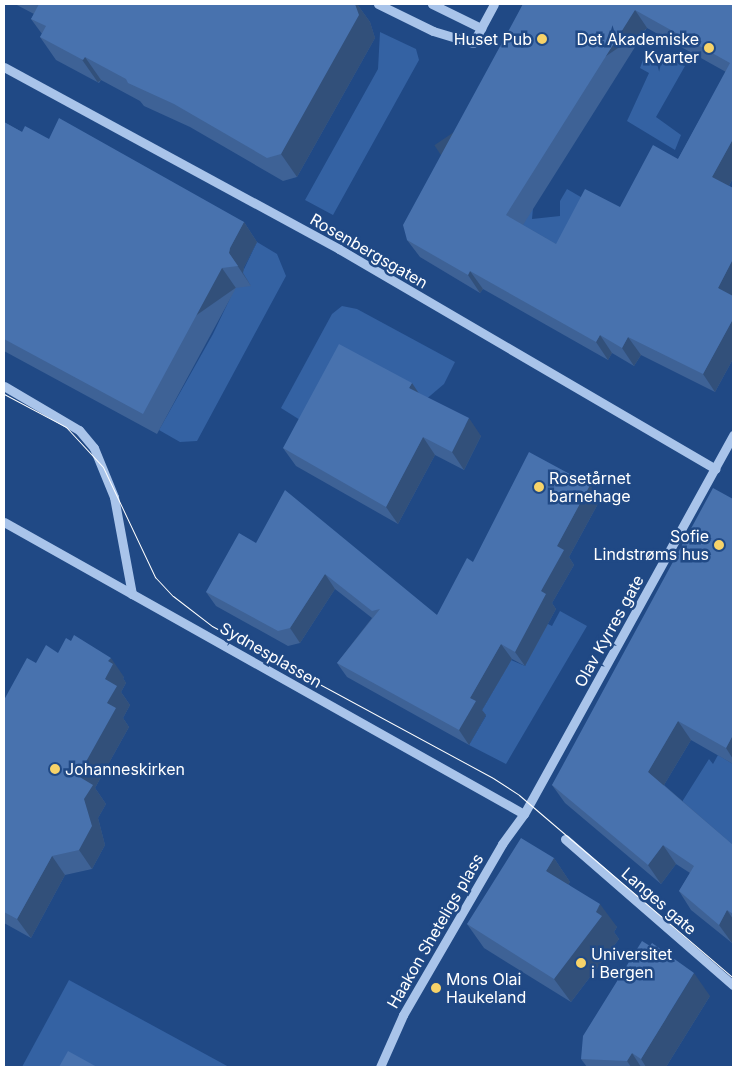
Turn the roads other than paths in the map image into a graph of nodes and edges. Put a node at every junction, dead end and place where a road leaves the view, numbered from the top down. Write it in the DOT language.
graph roads {
  1 [pos="378,4"];
  2 [pos="432,4"];
  3 [pos="494,4"];
  4 [pos="481,28"];
  5 [pos="4,67"];
  6 [pos="4,386"];
  7 [pos="733,435"];
  8 [pos="715,469"];
  9 [pos="4,522"];
  10 [pos="132,594"];
  11 [pos="524,814"];
  12 [pos="565,839"];
  13 [pos="733,986"];
  14 [pos="380,1067"];
  1 -- 4 [label="street"];
  2 -- 4 [label="street"];
  3 -- 4 [label="street"];
  5 -- 8 [label="street, Rosenbergsgaten"];
  6 -- 10 [label="street"];
  7 -- 8 [label="street, Olav Kyrres gate"];
  8 -- 11 [label="street, Olav Kyrres gate"];
  9 -- 10 [label="street, Sydnesplassen"];
  10 -- 11 [label="street, Sydnesplassen"];
  11 -- 14 [label="street, Haakon Sheteligs plass"];
  12 -- 13 [label="street, Langes gate"];
}
